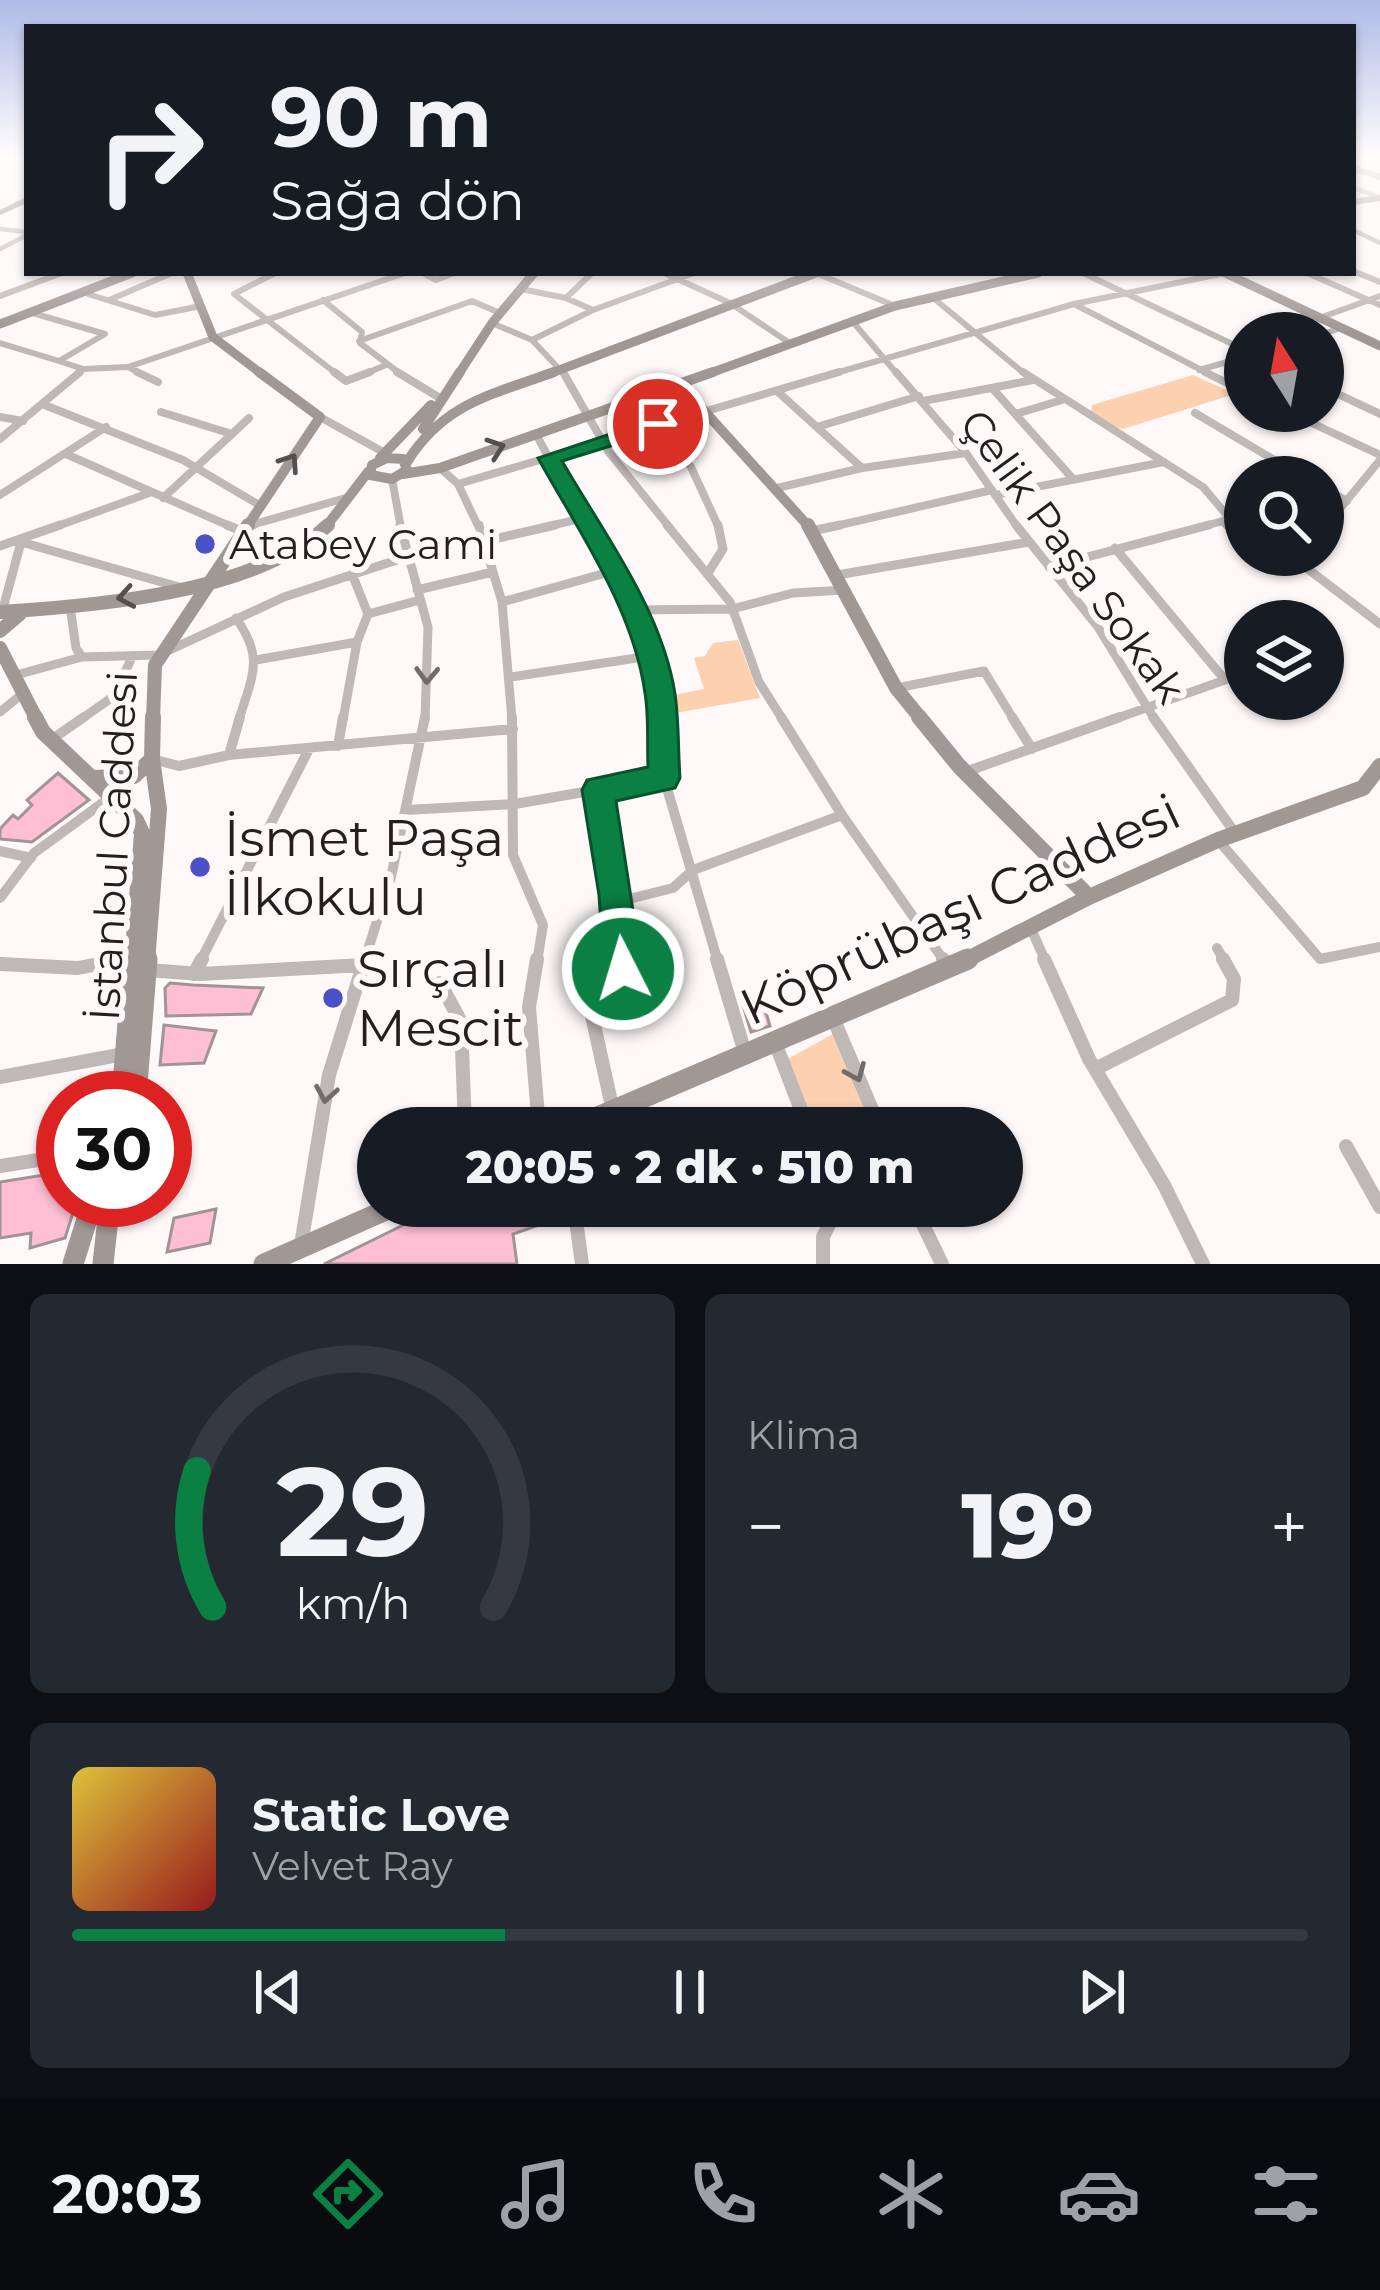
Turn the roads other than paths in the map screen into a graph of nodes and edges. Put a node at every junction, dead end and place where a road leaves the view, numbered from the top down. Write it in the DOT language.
graph roads {
  1 [pos="54,276"];
  2 [pos="126,276"];
  3 [pos="165,276"];
  4 [pos="188,276"];
  5 [pos="269,276"];
  6 [pos="396,276"];
  7 [pos="531,276"];
  8 [pos="589,276"];
  9 [pos="670,276"];
  10 [pos="685,276"];
  11 [pos="805,276"];
  12 [pos="821,276"];
  13 [pos="994,276"];
  14 [pos="1089,276"];
  15 [pos="1213,276"];
  16 [pos="1234,276"];
  17 [pos="1235,276"];
  18 [pos="1313,276"];
  19 [pos="676,279"];
  20 [pos="520,289"];
  21 [pos="0,293"];
  22 [pos="85,293"];
  23 [pos="1125,294"];
  24 [pos="931,296"];
  25 [pos="1380,296"];
  26 [pos="566,298"];
  27 [pos="109,300"];
  28 [pos="323,300"];
  29 [pos="1370,300"];
  30 [pos="730,303"];
  31 [pos="1074,304"];
  32 [pos="1380,305"];
  33 [pos="201,306"];
  34 [pos="896,306"];
  35 [pos="593,310"];
  36 [pos="29,312"];
  37 [pos="1308,312"];
  38 [pos="1316,312"];
  39 [pos="1336,312"];
  40 [pos="500,313"];
  41 [pos="268,318"];
  42 [pos="853,322"];
  43 [pos="491,323"];
  44 [pos="0,324"];
  45 [pos="1344,326"];
  46 [pos="1344,329"];
  47 [pos="976,331"];
  48 [pos="213,338"];
  49 [pos="532,340"];
  50 [pos="359,341"];
  51 [pos="0,343"];
  52 [pos="791,344"];
  53 [pos="1224,344"];
  54 [pos="1380,344"];
  55 [pos="884,359"];
  56 [pos="59,361"];
  57 [pos="1224,361"];
  58 [pos="386,365"];
  59 [pos="128,368"];
  60 [pos="83,369"];
  61 [pos="562,370"];
  62 [pos="1199,370"];
  63 [pos="1033,380"];
  64 [pos="158,382"];
  65 [pos="679,382"];
  66 [pos="1224,382"];
  67 [pos="993,389"];
  68 [pos="777,390"];
  69 [pos="1344,397"];
  70 [pos="440,398"];
  71 [pos="635,398"];
  72 [pos="921,398"];
  73 [pos="1063,400"];
  74 [pos="43,404"];
  75 [pos="470,404"];
  76 [pos="706,411"];
  77 [pos="161,412"];
  78 [pos="1195,413"];
  79 [pos="1016,414"];
  80 [pos="1380,414"];
  81 [pos="0,417"];
  82 [pos="320,417"];
  83 [pos="587,417"];
  84 [pos="248,418"];
  85 [pos="430,418"];
  86 [pos="23,421"];
  87 [pos="658,424"];
  88 [pos="106,427"];
  89 [pos="817,427"];
  90 [pos="1328,432"];
  91 [pos="232,434"];
  92 [pos="536,434"];
  93 [pos="401,435"];
  94 [pos="0,439"];
  95 [pos="602,441"];
  96 [pos="413,446"];
  97 [pos="966,452"];
  98 [pos="66,454"];
  99 [pos="1268,456"];
  100 [pos="549,458"];
  101 [pos="1380,458"];
  102 [pos="376,462"];
  103 [pos="1164,463"];
  104 [pos="198,467"];
  105 [pos="440,467"];
  106 [pos="862,468"];
  107 [pos="397,474"];
  108 [pos="1073,479"];
  109 [pos="458,484"];
  110 [pos="777,488"];
  111 [pos="994,493"];
  112 [pos="0,495"];
  113 [pos="158,495"];
  114 [pos="349,497"];
  115 [pos="1344,499"];
  116 [pos="1347,501"];
  117 [pos="1344,504"];
  118 [pos="261,506"];
  119 [pos="1224,517"];
  120 [pos="584,518"];
  121 [pos="1224,522"];
  122 [pos="246,529"];
  123 [pos="812,531"];
  124 [pos="486,541"];
  125 [pos="21,542"];
  126 [pos="1029,542"];
  127 [pos="0,546"];
  128 [pos="1115,548"];
  129 [pos="406,557"];
  130 [pos="1049,567"];
  131 [pos="613,571"];
  132 [pos="493,572"];
  133 [pos="708,572"];
  134 [pos="352,574"];
  135 [pos="1321,576"];
  136 [pos="214,577"];
  137 [pos="841,583"];
  138 [pos="178,587"];
  139 [pos="418,595"];
  140 [pos="194,602"];
  141 [pos="502,602"];
  142 [pos="70,606"];
  143 [pos="37,610"];
  144 [pos="633,610"];
  145 [pos="1,612"];
  146 [pos="368,614"];
  147 [pos="735,614"];
  148 [pos="236,618"];
  149 [pos="1380,624"];
  150 [pos="0,631"];
  151 [pos="357,643"];
  152 [pos="0,648"];
  153 [pos="159,655"];
  154 [pos="650,656"];
  155 [pos="82,657"];
  156 [pos="132,657"];
  157 [pos="256,660"];
  158 [pos="16,675"];
  159 [pos="511,677"];
  160 [pos="896,688"];
  161 [pos="22,694"];
  162 [pos="1147,709"];
  163 [pos="0,712"];
  164 [pos="513,729"];
  165 [pos="51,740"];
  166 [pos="422,740"];
  167 [pos="338,746"];
  168 [pos="309,748"];
  169 [pos="1032,748"];
  170 [pos="229,755"];
  171 [pos="152,759"];
  172 [pos="1380,766"];
  173 [pos="964,772"];
  174 [pos="94,778"];
  175 [pos="664,778"];
  176 [pos="598,790"];
  177 [pos="112,796"];
  178 [pos="514,804"];
  179 [pos="406,810"];
  180 [pos="842,815"];
  181 [pos="1227,837"];
  182 [pos="0,851"];
  183 [pos="31,858"];
  184 [pos="693,870"];
  185 [pos="1089,897"];
  186 [pos="0,898"];
  187 [pos="617,902"];
  188 [pos="1031,929"];
  189 [pos="1380,947"];
  190 [pos="1217,948"];
  191 [pos="141,963"];
  192 [pos="0,964"];
  193 [pos="363,964"];
  194 [pos="950,968"];
  195 [pos="194,974"];
  196 [pos="440,983"];
  197 [pos="833,1018"];
  198 [pos="776,1045"];
  199 [pos="126,1053"];
  200 [pos="746,1057"];
  201 [pos="1095,1070"];
  202 [pos="124,1071"];
  203 [pos="137,1071"];
  204 [pos="0,1077"];
  205 [pos="464,1107"];
  206 [pos="537,1107"];
  207 [pos="612,1107"];
  208 [pos="623,1107"];
  209 [pos="800,1107"];
  210 [pos="871,1107"];
  211 [pos="1346,1146"];
  212 [pos="36,1160"];
  213 [pos="0,1166"];
  214 [pos="1380,1207"];
  215 [pos="357,1223"];
  216 [pos="85,1227"];
  217 [pos="107,1227"];
  218 [pos="577,1227"];
  219 [pos="829,1227"];
  220 [pos="924,1227"];
  221 [pos="301,1248"];
  222 [pos="73,1264"];
  223 [pos="103,1264"];
  224 [pos="264,1264"];
  225 [pos="582,1264"];
  226 [pos="823,1264"];
  227 [pos="942,1264"];
  228 [pos="1203,1264"];
  1 -- 21 [label="street"];
  2 -- 22 [label="street"];
  3 -- 27 [label="street"];
  4 -- 33 [label="street"];
  5 -- 41 [label="street"];
  6 -- 28 [label="street"];
  7 -- 20 [label="street"];
  8 -- 26 [label="street"];
  9 -- 19 [label="street"];
  10 -- 19 [label="street"];
  11 -- 30 [label="street"];
  12 -- 34 [label="street"];
  13 -- 24 [label="street"];
  14 -- 23 [label="street"];
  15 -- 23 [label="street"];
  16 -- 37 [label="street"];
  17 -- 38 [label="street"];
  18 -- 29 [label="street"];
  19 -- 30 [label="street"];
  19 -- 35 [label="street"];
  20 -- 26 [label="street"];
  20 -- 40 [label="street"];
  22 -- 27 [label="street"];
  22 -- 36 [label="street"];
  23 -- 31 [label="street"];
  23 -- 53 [label="street"];
  24 -- 34 [label="street"];
  24 -- 47 [label="street"];
  25 -- 29 [label="street"];
  26 -- 35 [label="street"];
  27 -- 33 [label="street"];
  28 -- 41 [label="street"];
  28 -- 50 [label="street"];
  29 -- 32 [label="street"];
  29 -- 39 [label="street"];
  30 -- 52 [label="street"];
  30 -- 61 [label="street"];
  31 -- 47 [label="street"];
  31 -- 62 [label="street"];
  33 -- 48 [label="street"];
  34 -- 42 [label="street"];
  35 -- 49 [label="street"];
  36 -- 44 [label="street"];
  36 -- 56 [label="street"];
  40 -- 43 [label="street"];
  40 -- 50 [label="street"];
  41 -- 48 [label="street"];
  41 -- 58 [label="street"];
  42 -- 52 [label="street"];
  42 -- 55 [label="street, Çelik Paşa Sokak"];
  43 -- 49 [label="street"];
  43 -- 70 [label="street"];
  45 -- 54 [label="street"];
  46 -- 54 [label="street"];
  47 -- 55 [label="street"];
  47 -- 63 [label="street"];
  48 -- 59 [label="street"];
  48 -- 82 [label="street"];
  49 -- 61 [label="street"];
  50 -- 58 [label="street"];
  51 -- 56 [label="street"];
  52 -- 65 [label="street"];
  55 -- 68 [label="street"];
  55 -- 72 [label="street, Çelik Paşa Sokak"];
  56 -- 60 [label="street"];
  57 -- 62 [label="street"];
  58 -- 70 [label="street"];
  59 -- 60 [label="street"];
  59 -- 64 [label="street"];
  60 -- 74 [label="street"];
  61 -- 75 [label="street"];
  61 -- 83 [label="street"];
  62 -- 66 [label="street"];
  63 -- 67 [label="street"];
  63 -- 73 [label="street"];
  65 -- 71 [label="street"];
  65 -- 76 [label="street"];
  67 -- 72 [label="street"];
  67 -- 79 [label="street"];
  68 -- 76 [label="street"];
  68 -- 89 [label="street"];
  69 -- 80 [label="street"];
  70 -- 75 [label="street"];
  70 -- 85 [label="street"];
  70 -- 93 [label="street"];
  71 -- 83 [label="street"];
  71 -- 87 [label="street"];
  72 -- 89 [label="street"];
  72 -- 97 [label="street, Çelik Paşa Sokak"];
  73 -- 79 [label="street"];
  73 -- 103 [label="street"];
  74 -- 86 [label="street"];
  74 -- 88 [label="street"];
  75 -- 85 [label="street"];
  75 -- 96 [label="street"];
  76 -- 87 [label="street"];
  76 -- 110 [label="street"];
  77 -- 91 [label="street"];
  78 -- 99 [label="street"];
  79 -- 108 [label="street"];
  81 -- 86 [label="street"];
  82 -- 102 [label="street"];
  118 -- 82 [label="street, İstanbul Caddesi, one-way"];
  83 -- 92 [label="street"];
  83 -- 95 [label="street"];
  84 -- 91 [label="street"];
  85 -- 93 [label="street"];
  85 -- 96 [label="street"];
  86 -- 94 [label="street"];
  87 -- 95 [label="street"];
  87 -- 133 [label="street"];
  88 -- 98 [label="street"];
  88 -- 104 [label="street"];
  89 -- 106 [label="street"];
  90 -- 101 [label="street"];
  91 -- 104 [label="street"];
  92 -- 100 [label="street"];
  105 -- 92 [label="street, one-way"];
  93 -- 102 [label="street"];
  95 -- 100 [label="street"];
  95 -- 133 [label="street"];
  96 -- 107 [label="street"];
  97 -- 106 [label="street"];
  97 -- 111 [label="street, Çelik Paşa Sokak"];
  98 -- 112 [label="street"];
  98 -- 113 [label="street"];
  100 -- 109 [label="street"];
  100 -- 120 [label="street"];
  101 -- 116 [label="street"];
  102 -- 107 [label="street"];
  102 -- 107 [label="street"];
  102 -- 114 [label="street"];
  103 -- 108 [label="street"];
  103 -- 119 [label="street"];
  104 -- 113 [label="street"];
  104 -- 118 [label="street"];
  105 -- 107 [label="street"];
  105 -- 109 [label="street"];
  106 -- 110 [label="street"];
  107 -- 114 [label="street"];
  107 -- 129 [label="street"];
  108 -- 111 [label="street"];
  109 -- 124 [label="street"];
  110 -- 123 [label="street"];
  111 -- 123 [label="street"];
  111 -- 126 [label="street, Çelik Paşa Sokak"];
  113 -- 122 [label="street"];
  113 -- 125 [label="street"];
  114 -- 122 [label="street"];
  114 -- 136 [label="street"];
  115 -- 116 [label="street"];
  116 -- 117 [label="street"];
  118 -- 122 [label="street, İstanbul Caddesi"];
  120 -- 124 [label="street"];
  120 -- 131 [label="street"];
  121 -- 128 [label="street"];
  122 -- 136 [label="street, İstanbul Caddesi"];
  123 -- 137 [label="street"];
  124 -- 132 [label="street"];
  125 -- 127 [label="street"];
  125 -- 138 [label="street"];
  125 -- 145 [label="street"];
  126 -- 130 [label="street, Çelik Paşa Sokak"];
  126 -- 137 [label="street"];
  128 -- 130 [label="street"];
  128 -- 162 [label="street"];
  129 -- 134 [label="street"];
  129 -- 139 [label="street"];
  130 -- 162 [label="street, Çelik Paşa Sokak"];
  131 -- 141 [label="street"];
  131 -- 144 [label="street"];
  132 -- 139 [label="street"];
  132 -- 141 [label="street"];
  133 -- 147 [label="street"];
  134 -- 146 [label="street"];
  134 -- 148 [label="street"];
  135 -- 149 [label="street"];
  136 -- 138 [label="street"];
  136 -- 140 [label="street, İstanbul Caddesi"];
  137 -- 147 [label="street"];
  137 -- 160 [label="street"];
  138 -- 140 [label="street"];
  138 -- 142 [label="street, one-way"];
  139 -- 146 [label="street"];
  139 -- 166 [label="street, one-way"];
  140 -- 153 [label="street, İstanbul Caddesi"];
  141 -- 159 [label="street"];
  142 -- 143 [label="street"];
  142 -- 155 [label="street"];
  143 -- 145 [label="street"];
  143 -- 150 [label="street"];
  144 -- 147 [label="street"];
  144 -- 154 [label="street"];
  146 -- 151 [label="street"];
  147 -- 180 [label="street"];
  148 -- 153 [label="street"];
  148 -- 157 [label="street"];
  151 -- 157 [label="street"];
  151 -- 167 [label="street"];
  152 -- 158 [label="street"];
  153 -- 156 [label="street"];
  153 -- 171 [label="street, İstanbul Caddesi"];
  154 -- 159 [label="street"];
  154 -- 175 [label="street"];
  155 -- 156 [label="street"];
  155 -- 158 [label="street"];
  156 -- 165 [label="street"];
  157 -- 170 [label="street"];
  158 -- 161 [label="street"];
  159 -- 164 [label="street"];
  160 -- 169 [label="street"];
  160 -- 173 [label="street"];
  161 -- 163 [label="street"];
  161 -- 165 [label="street"];
  162 -- 169 [label="street"];
  162 -- 181 [label="street, Çelik Paşa Sokak"];
  164 -- 166 [label="street"];
  164 -- 178 [label="street"];
  165 -- 174 [label="street"];
  166 -- 167 [label="street"];
  166 -- 179 [label="street"];
  167 -- 168 [label="street"];
  168 -- 170 [label="street"];
  168 -- 195 [label="street"];
  169 -- 173 [label="street"];
  170 -- 171 [label="street"];
  171 -- 174 [label="street"];
  171 -- 191 [label="street, İstanbul Caddesi"];
  172 -- 181 [label="street, Köprübaşı Caddesi"];
  173 -- 185 [label="street"];
  174 -- 177 [label="street"];
  175 -- 176 [label="street"];
  175 -- 184 [label="street"];
  176 -- 178 [label="street"];
  176 -- 187 [label="street"];
  177 -- 183 [label="street"];
  177 -- 191 [label="street, İstanbul Caddesi"];
  178 -- 179 [label="street"];
  178 -- 206 [label="street"];
  179 -- 193 [label="street"];
  180 -- 184 [label="street"];
  180 -- 194 [label="street"];
  181 -- 185 [label="street, Köprübaşı Caddesi"];
  181 -- 189 [label="street, Çelik Paşa Sokak"];
  182 -- 183 [label="street"];
  183 -- 186 [label="street"];
  184 -- 187 [label="street"];
  184 -- 200 [label="street"];
  185 -- 188 [label="street, Köprübaşı Caddesi"];
  187 -- 207 [label="street"];
  188 -- 194 [label="street, Köprübaşı Caddesi"];
  188 -- 201 [label="street"];
  190 -- 201 [label="street"];
  191 -- 192 [label="street"];
  191 -- 195 [label="street"];
  191 -- 199 [label="street, İstanbul Caddesi"];
  191 -- 203 [label="street, İstanbul Caddesi"];
  193 -- 195 [label="street"];
  193 -- 221 [label="street, one-way"];
  194 -- 197 [label="street, Köprübaşı Caddesi"];
  196 -- 205 [label="street"];
  197 -- 198 [label="street, Köprübaşı Caddesi"];
  197 -- 210 [label="street, one-way"];
  198 -- 200 [label="street, Köprübaşı Caddesi"];
  198 -- 209 [label="street"];
  199 -- 202 [label="street, İstanbul Caddesi"];
  199 -- 204 [label="street"];
  200 -- 208 [label="street, Köprübaşı Caddesi"];
  201 -- 228 [label="street"];
  211 -- 214 [label="street"];
  212 -- 213 [label="street"];
  215 -- 221 [label="street"];
  216 -- 222 [label="street"];
  217 -- 223 [label="street"];
  218 -- 225 [label="street"];
  219 -- 226 [label="street"];
  220 -- 227 [label="street"];
  221 -- 224 [label="street"];
}
